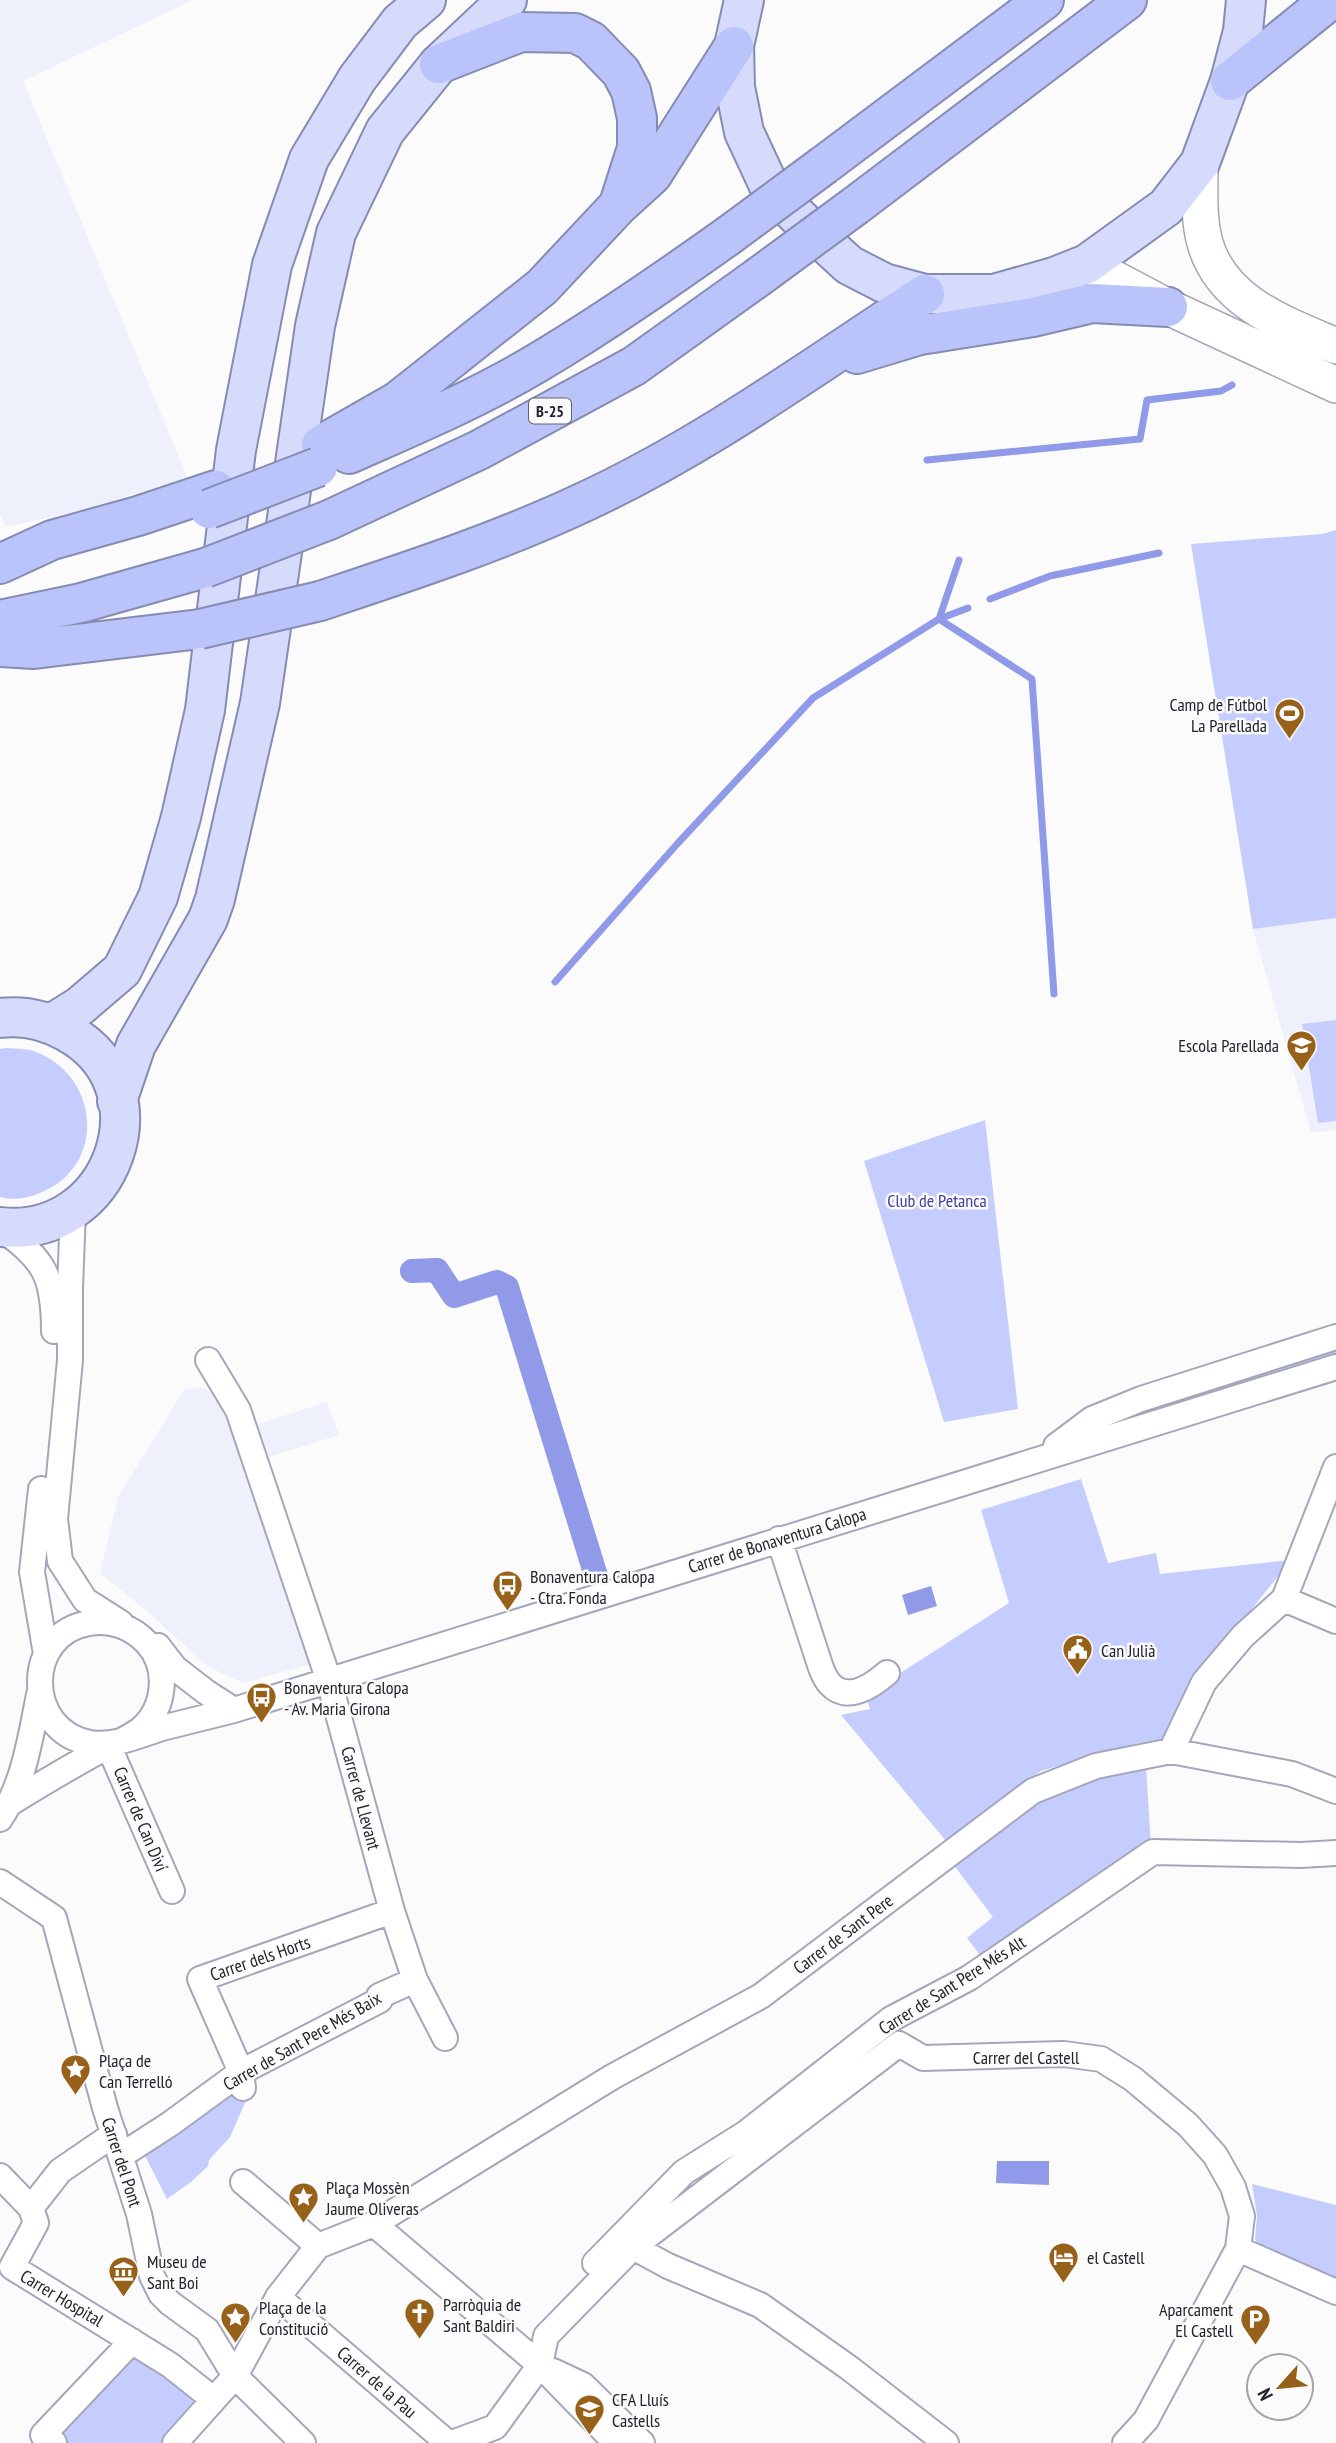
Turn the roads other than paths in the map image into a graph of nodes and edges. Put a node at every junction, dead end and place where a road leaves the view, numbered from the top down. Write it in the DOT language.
graph roads {
  1 [pos="426,0"];
  2 [pos="507,0"];
  3 [pos="1044,0"];
  4 [pos="1127,0"];
  5 [pos="1246,0"];
  6 [pos="1330,0"];
  7 [pos="738,16"];
  8 [pos="439,64"];
  9 [pos="1230,81"];
  10 [pos="1200,163"];
  11 [pos="618,206"];
  12 [pos="1087,264"];
  13 [pos="925,294"];
  14 [pos="1168,307"];
  15 [pos="1336,345"];
  16 [pos="812,368"];
  17 [pos="1336,385"];
  18 [pos="319,456"];
  19 [pos="0,565"];
  20 [pos="0,620"];
  21 [pos="0,647"];
  22 [pos="0,1018"];
  23 [pos="51,1024"];
  24 [pos="117,1101"];
  25 [pos="73,1210"];
  26 [pos="0,1227"];
  27 [pos="1336,1337"];
  28 [pos="208,1360"];
  29 [pos="1336,1367"];
  30 [pos="1092,1419"];
  31 [pos="1148,1425"];
  32 [pos="1028,1461"];
  33 [pos="1336,1467"];
  34 [pos="779,1539"];
  35 [pos="1284,1599"];
  36 [pos="1336,1621"];
  37 [pos="135,1632"];
  38 [pos="47,1654"];
  39 [pos="887,1673"];
  40 [pos="329,1681"];
  41 [pos="40,1689"];
  42 [pos="234,1710"];
  43 [pos="116,1743"];
  44 [pos="1171,1751"];
  45 [pos="1336,1791"];
  46 [pos="6,1810"];
  47 [pos="1336,1853"];
  48 [pos="0,1882"];
  49 [pos="172,1891"];
  50 [pos="392,1911"];
  51 [pos="415,1980"];
  52 [pos="445,2038"];
  53 [pos="242,2080"];
  54 [pos="118,2144"];
  55 [pos="0,2176"];
  56 [pos="243,2182"];
  57 [pos="31,2208"];
  58 [pos="374,2224"];
  59 [pos="318,2246"];
  60 [pos="633,2247"];
  61 [pos="1238,2249"];
  62 [pos="1336,2292"];
  63 [pos="280,2293"];
  64 [pos="546,2336"];
  65 [pos="132,2341"];
  66 [pos="540,2365"];
  67 [pos="241,2382"];
  68 [pos="211,2401"];
  69 [pos="48,2439"];
  70 [pos="447,2442"];
  71 [pos="175,2443"];
  72 [pos="303,2443"];
  73 [pos="616,2443"];
  74 [pos="642,2443"];
  75 [pos="946,2443"];
  76 [pos="1125,2443"];
  1 -- 23 [label="main road"];
  2 -- 8 [label="main road"];
  3 -- 18 [label="highway, bridge"];
  4 -- 20 [label="highway, B-25, bridge"];
  5 -- 9 [label="main road"];
  6 -- 9 [label="highway"];
  7 -- 11 [label="highway"];
  7 -- 13 [label="main road"];
  8 -- 11 [label="highway"];
  8 -- 24 [label="main road"];
  9 -- 10 [label="main road"];
  10 -- 12 [label="main road"];
  10 -- 15 [label="street"];
  11 -- 18 [label="highway"];
  12 -- 13 [label="main road"];
  12 -- 14 [label="street"];
  13 -- 16 [label="highway"];
  14 -- 16 [label="highway"];
  14 -- 17 [label="street"];
  16 -- 21 [label="highway, bridge"];
  18 -- 19 [label="highway, bridge"];
  22 -- 23 [label="main road"];
  23 -- 24 [label="main road"];
  24 -- 25 [label="main road"];
  25 -- 26 [label="main road"];
  25 -- 37 [label="street"];
  26 -- 38 [label="street"];
  27 -- 30 [label="street, Carrer de Bonaventura Calopa"];
  28 -- 40 [label="street, Carrer de Llevant"];
  29 -- 31 [label="street, Carrer de Bonaventura Calopa"];
  30 -- 31 [label="street, Carrer de Bonaventura Calopa"];
  30 -- 32 [label="street, Carrer de Bonaventura Calopa"];
  31 -- 32 [label="street, Carrer de Bonaventura Calopa"];
  32 -- 34 [label="street, Carrer de Bonaventura Calopa"];
  33 -- 35 [label="street"];
  34 -- 39 [label="street"];
  34 -- 40 [label="street, Carrer de Bonaventura Calopa"];
  35 -- 36 [label="street"];
  35 -- 44 [label="street"];
  37 -- 38 [label="street"];
  37 -- 42 [label="street"];
  37 -- 43 [label="street"];
  38 -- 41 [label="street"];
  40 -- 42 [label="street, Carrer de Bonaventura Calopa"];
  40 -- 50 [label="street, Carrer de Llevant"];
  41 -- 43 [label="street, Carrer de Bonaventura Calopa"];
  41 -- 46 [label="street"];
  42 -- 43 [label="street, Carrer de Bonaventura Calopa"];
  43 -- 46 [label="street"];
  43 -- 49 [label="street, Carrer de Can Diví"];
  44 -- 45 [label="street, Carrer de Sant Pere"];
  44 -- 58 [label="street, Carrer de Sant Pere"];
  47 -- 64 [label="street, Carrer de Sant Pere Més Alt"];
  48 -- 54 [label="street, Carrer del Pont"];
  50 -- 51 [label="street, Carrer de Llevant"];
  50 -- 53 [label="street, Carrer dels Horts"];
  51 -- 52 [label="street, Carrer de Llevant"];
  51 -- 53 [label="street, Carrer de Sant Pere Més Baix"];
  53 -- 54 [label="street, Carrer de Sant Pere Més Baix"];
  54 -- 57 [label="street, Carrer de Sant Pere Més Baix"];
  54 -- 67 [label="street, Carrer del Pont"];
  55 -- 57 [label="street"];
  56 -- 59 [label="street"];
  57 -- 65 [label="street, Carrer Hospital"];
  58 -- 59 [label="street"];
  58 -- 66 [label="street"];
  59 -- 63 [label="street"];
  60 -- 61 [label="street, Carrer del Castell"];
  60 -- 64 [label="street, Carrer del Castell"];
  60 -- 75 [label="street"];
  61 -- 62 [label="street"];
  61 -- 76 [label="street, Carrer del Castell"];
  63 -- 67 [label="street"];
  63 -- 70 [label="street, Carrer de la Pau"];
  64 -- 66 [label="street"];
  65 -- 68 [label="street, Carrer Hospital"];
  65 -- 69 [label="street"];
  66 -- 70 [label="street"];
  66 -- 73 [label="street"];
  66 -- 74 [label="street"];
  67 -- 68 [label="street"];
  67 -- 72 [label="street"];
  68 -- 71 [label="street"];
}
